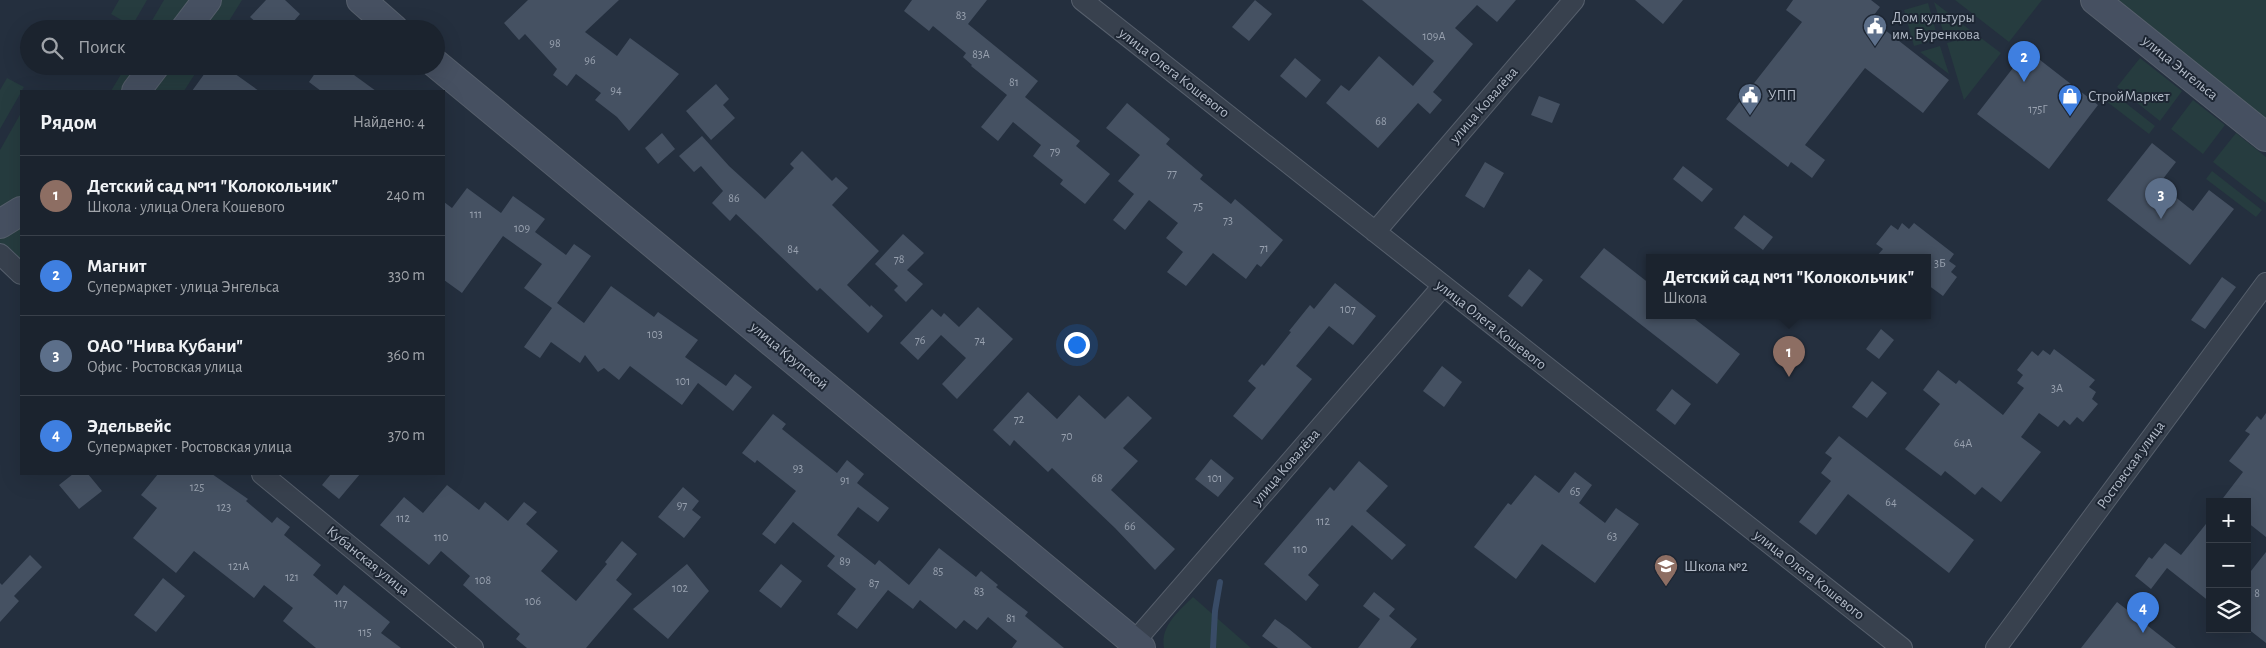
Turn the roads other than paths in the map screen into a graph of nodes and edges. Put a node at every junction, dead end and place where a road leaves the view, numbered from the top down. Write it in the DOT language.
graph roads {
  1 [pos="207,0"];
  2 [pos="361,0"];
  3 [pos="1082,0"];
  4 [pos="1574,0"];
  5 [pos="2095,0"];
  6 [pos="192,20"];
  7 [pos="384,20"];
  8 [pos="445,71"];
  9 [pos="149,75"];
  10 [pos="137,90"];
  11 [pos="2266,137"];
  12 [pos="20,212"];
  13 [pos="0,224"];
  14 [pos="1375,232"];
  15 [pos="0,254"];
  16 [pos="20,273"];
  17 [pos="2266,283"];
  18 [pos="1442,287"];
  19 [pos="263,475"];
  20 [pos="1135,646"];
  21 [pos="473,648"];
  22 [pos="1902,648"];
  23 [pos="1996,648"];
  1 -- 6 [label="street"];
  2 -- 7 [label="street"];
  3 -- 14 [label="street, улица Олега Кошевого"];
  4 -- 14 [label="street, улица Ковалёва"];
  5 -- 11 [label="street, улица Энгельса"];
  8 -- 20 [label="street, улица Крупской"];
  9 -- 10 [label="street"];
  12 -- 13 [label="street"];
  14 -- 18 [label="street, улица Олега Кошевого"];
  15 -- 16 [label="street"];
  17 -- 23 [label="street, Ростовская улица"];
  18 -- 20 [label="street, улица Ковалёва"];
  18 -- 22 [label="street, улица Олега Кошевого"];
  19 -- 21 [label="street, Кубанская улица"];
}
